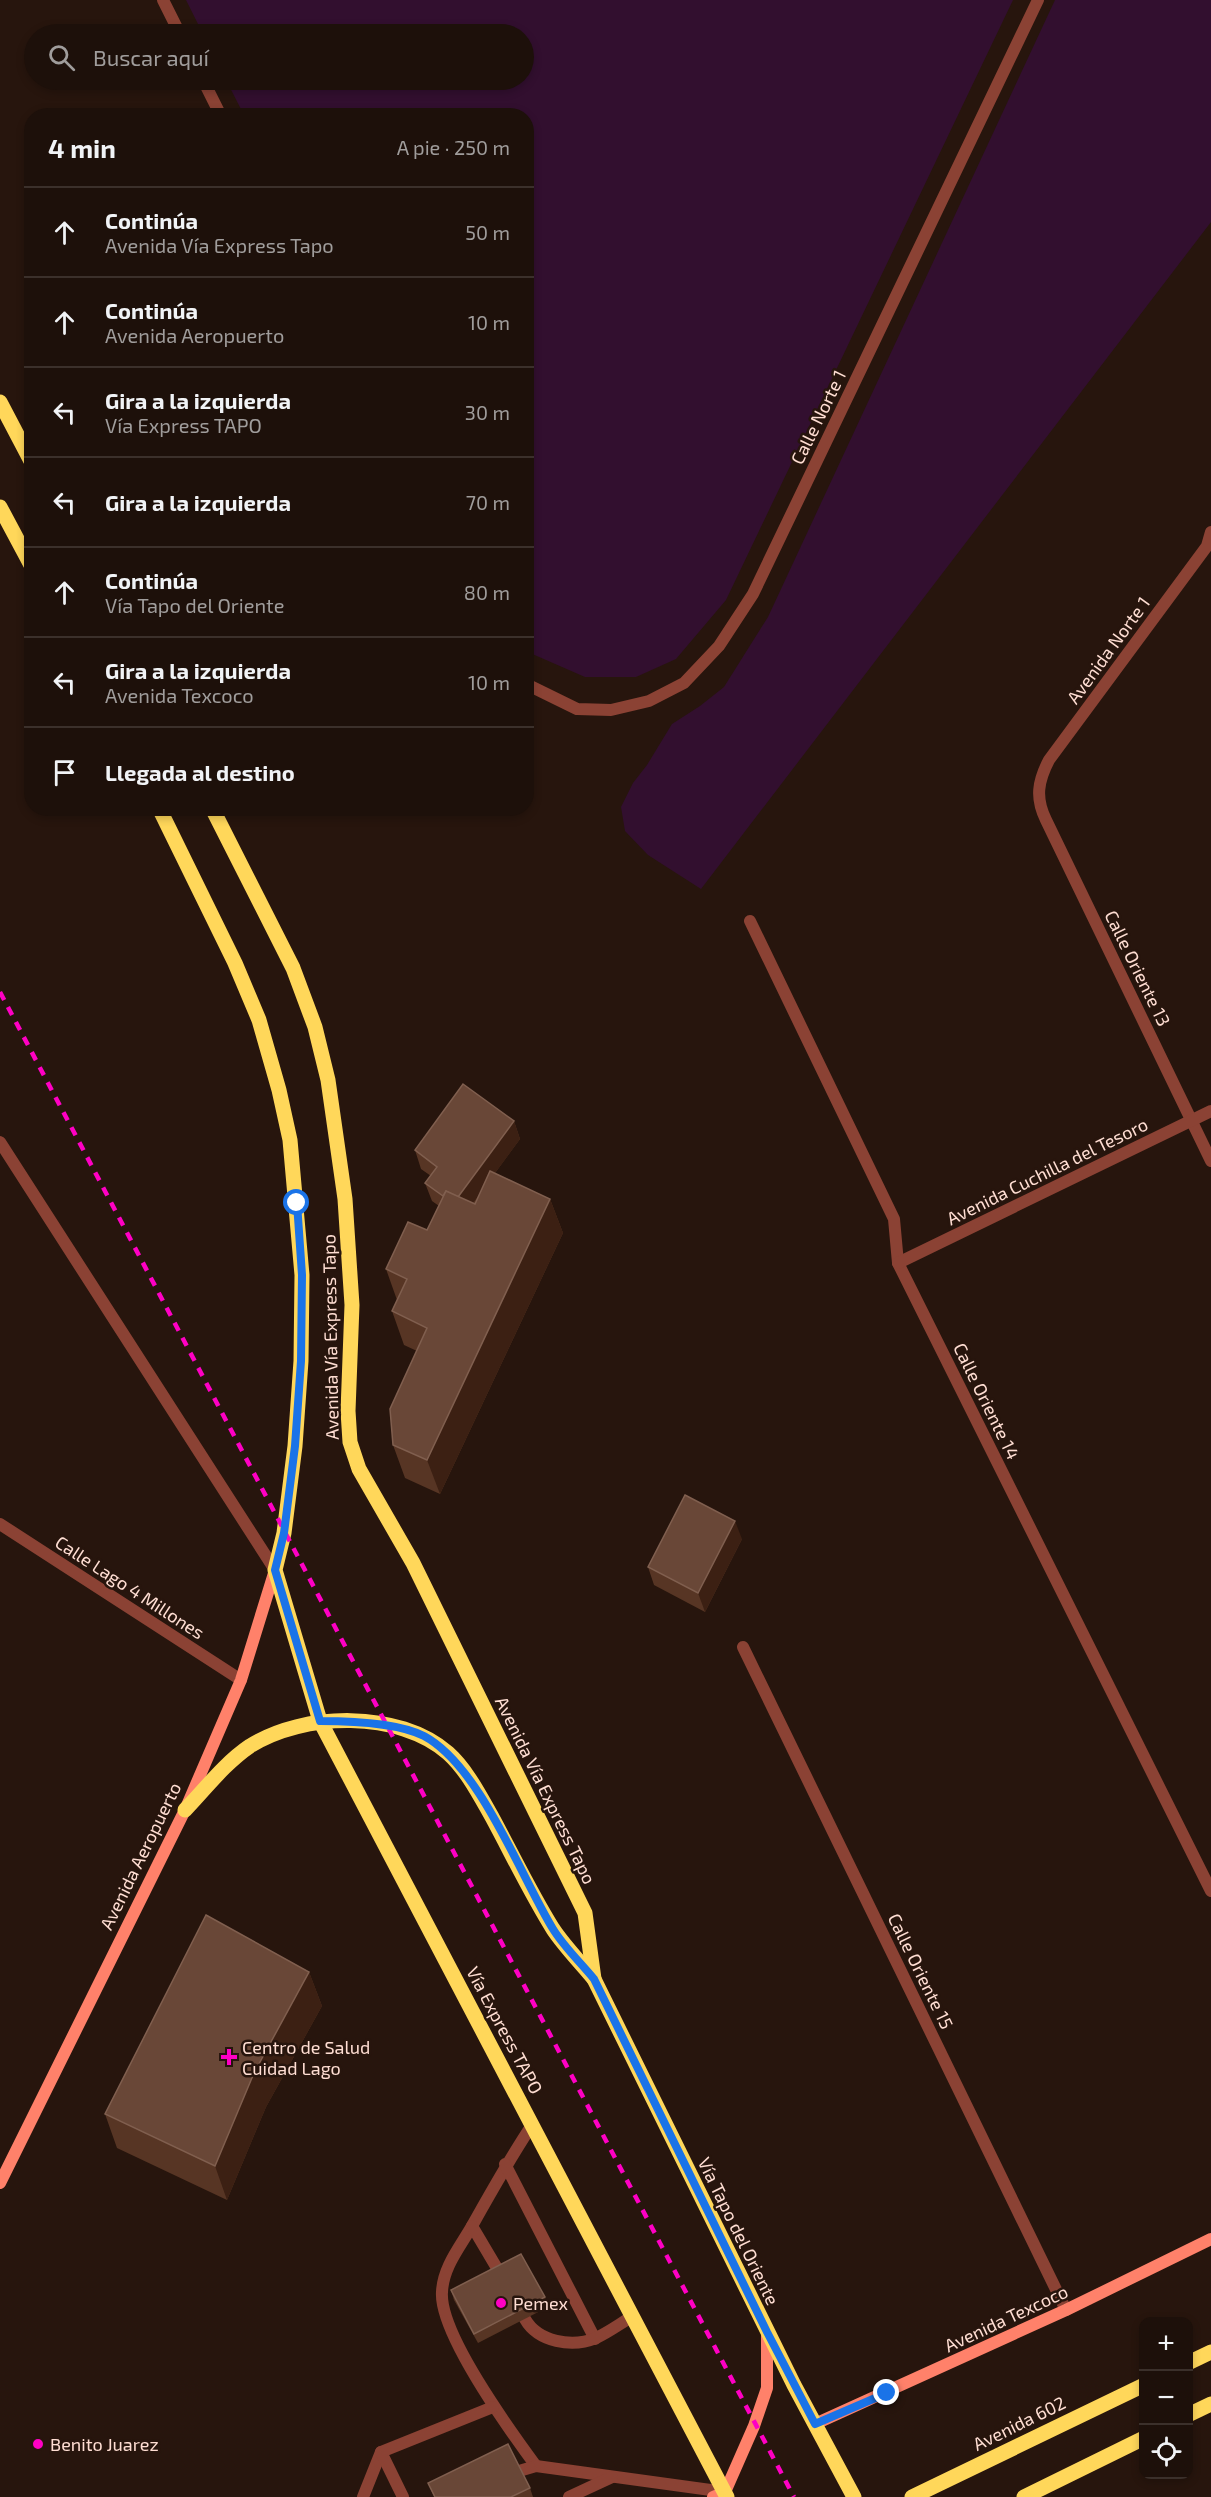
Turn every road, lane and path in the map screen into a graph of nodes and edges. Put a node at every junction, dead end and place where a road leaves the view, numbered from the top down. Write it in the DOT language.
graph roads {
  1 [pos="163,0"];
  2 [pos="1038,0"];
  3 [pos="175,24"];
  4 [pos="208,90"];
  5 [pos="217,108"];
  6 [pos="0,402"];
  7 [pos="24,448"];
  8 [pos="0,507"];
  9 [pos="1211,532"];
  10 [pos="24,552"];
  11 [pos="534,688"];
  12 [pos="1038,790"];
  13 [pos="163,816"];
  14 [pos="216,816"];
  15 [pos="750,921"];
  16 [pos="1211,1111"];
  17 [pos="1192,1120"];
  18 [pos="0,1142"];
  19 [pos="1211,1161"];
  20 [pos="898,1263"];
  21 [pos="0,1524"];
  22 [pos="284,1533"];
  23 [pos="275,1570"];
  24 [pos="743,1647"];
  25 [pos="241,1680"];
  26 [pos="320,1721"];
  27 [pos="185,1810"];
  28 [pos="1211,1891"];
  29 [pos="594,1979"];
  30 [pos="532,2125"];
  31 [pos="505,2164"];
  32 [pos="0,2183"];
  33 [pos="472,2226"];
  34 [pos="1211,2239"];
  35 [pos="501,2275"];
  36 [pos="1065,2310"];
  37 [pos="633,2316"];
  38 [pos="525,2319"];
  39 [pos="767,2332"];
  40 [pos="595,2339"];
  41 [pos="1211,2352"];
  42 [pos="1193,2361"];
  43 [pos="1139,2387"];
  44 [pos="1211,2404"];
  45 [pos="493,2407"];
  46 [pos="1193,2413"];
  47 [pos="815,2424"];
  48 [pos="1139,2440"];
  49 [pos="381,2452"];
  50 [pos="536,2466"];
  51 [pos="519,2471"];
  52 [pos="613,2477"];
  53 [pos="722,2495"];
  54 [pos="363,2497"];
  55 [pos="403,2497"];
  56 [pos="569,2497"];
  57 [pos="854,2497"];
  58 [pos="912,2497"];
  59 [pos="1024,2497"];
  1 -- 3 [label="street"];
  2 -- 11 [label="street, Calle Norte 1"];
  4 -- 5 [label="street"];
  6 -- 7 [label="main road"];
  8 -- 10 [label="main road"];
  9 -- 12 [label="street, Avenida Norte 1"];
  12 -- 17 [label="street, Calle Oriente 13"];
  13 -- 22 [label="main road, Avenida Vía Express Tapo"];
  14 -- 29 [label="main road, Avenida Vía Express Tapo"];
  15 -- 20 [label="street, Calle Oriente 14"];
  16 -- 17 [label="street, Avenida Cuchilla del Tesoro"];
  17 -- 19 [label="street, Calle Oriente 13"];
  17 -- 20 [label="street, Avenida Cuchilla del Tesoro"];
  18 -- 23 [label="street"];
  20 -- 28 [label="street, Calle Oriente 14"];
  21 -- 25 [label="street, Calle Lago 4 Millones"];
  22 -- 23 [label="main road, Avenida Aeropuerto"];
  23 -- 25 [label="main road, Avenida Aeropuerto"];
  23 -- 26 [label="main road, Vía Express TAPO"];
  24 -- 36 [label="street, Calle Oriente 15"];
  25 -- 27 [label="main road, Avenida Aeropuerto"];
  26 -- 27 [label="main road"];
  26 -- 29 [label="main road"];
  26 -- 30 [label="main road, Vía Express TAPO"];
  27 -- 32 [label="main road, Avenida Aeropuerto"];
  29 -- 39 [label="main road, Vía Tapo del Oriente"];
  30 -- 31 [label="street"];
  30 -- 37 [label="main road, Vía Express TAPO"];
  31 -- 33 [label="street"];
  31 -- 40 [label="street"];
  33 -- 35 [label="street"];
  33 -- 45 [label="street"];
  34 -- 36 [label="main road, Avenida Texcoco"];
  36 -- 47 [label="main road, Avenida Texcoco"];
  37 -- 40 [label="street"];
  37 -- 53 [label="main road, Vía Express TAPO"];
  38 -- 40 [label="street"];
  39 -- 47 [label="main road, Vía Tapo del Oriente"];
  39 -- 53 [label="main road"];
  41 -- 42 [label="main road"];
  43 -- 58 [label="main road, Avenida 602"];
  44 -- 46 [label="main road"];
  45 -- 49 [label="street"];
  45 -- 50 [label="street"];
  47 -- 57 [label="main road, Vía Tapo del Oriente"];
  48 -- 59 [label="main road"];
  49 -- 54 [label="street"];
  49 -- 55 [label="street"];
  50 -- 51 [label="street"];
  50 -- 52 [label="street"];
  52 -- 53 [label="street"];
  52 -- 56 [label="street"];
}
